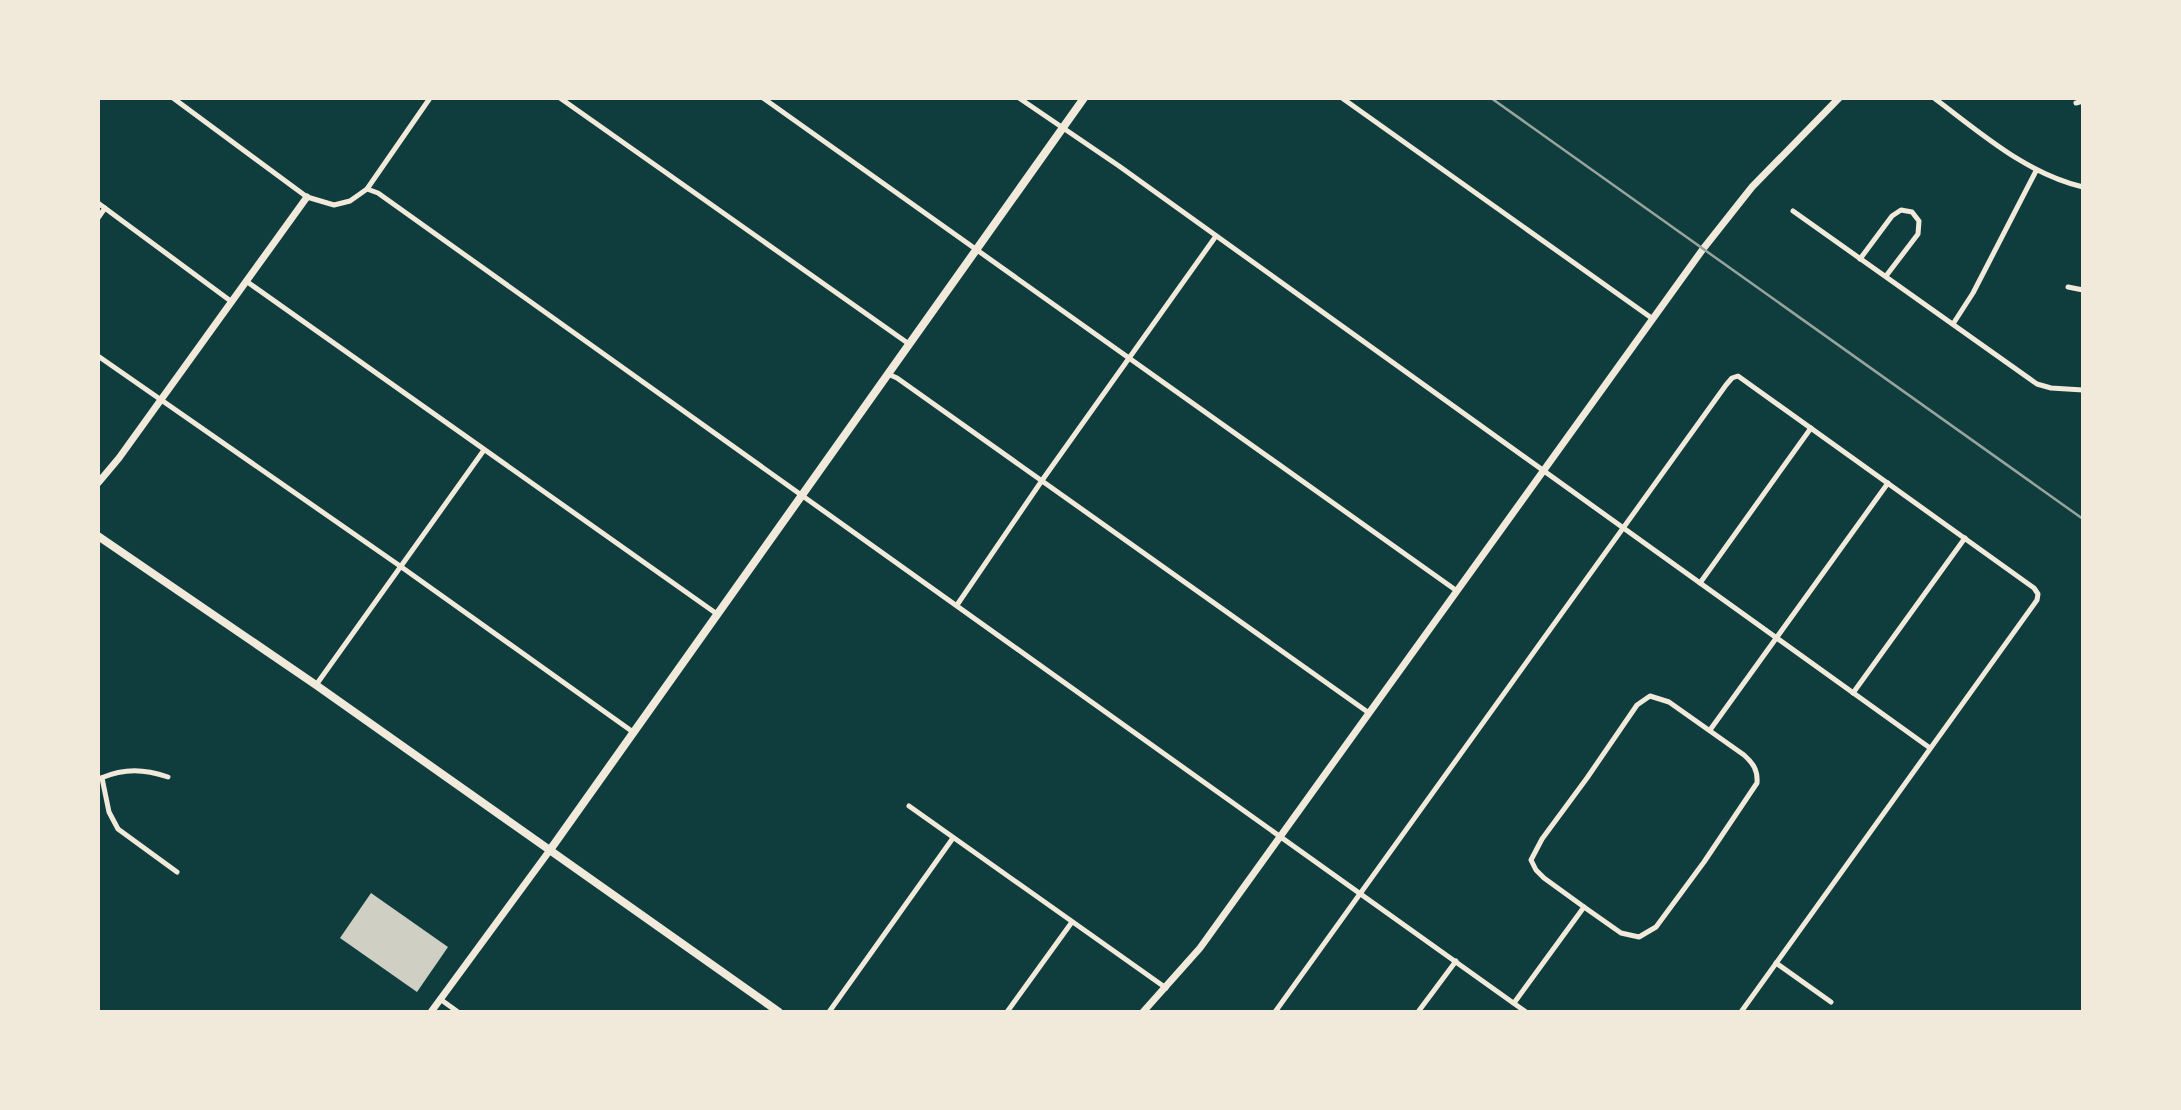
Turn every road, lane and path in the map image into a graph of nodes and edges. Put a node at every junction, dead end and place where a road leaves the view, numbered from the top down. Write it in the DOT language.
graph roads {
  1 [pos="173,98"];
  2 [pos="430,98"];
  3 [pos="561,98"];
  4 [pos="763,98"];
  5 [pos="1018,98"];
  6 [pos="1084,98"];
  7 [pos="1342,98"];
  8 [pos="1839,98"];
  9 [pos="1934,98"];
  10 [pos="1062,128"];
  11 [pos="2036,171"];
  12 [pos="2083,187"];
  13 [pos="367,189"];
  14 [pos="307,197"];
  15 [pos="98,203"];
  16 [pos="105,208"];
  17 [pos="1793,211"];
  18 [pos="98,218"];
  19 [pos="1216,236"];
  20 [pos="976,250"];
  21 [pos="1860,259"];
  22 [pos="1886,276"];
  23 [pos="246,281"];
  24 [pos="2068,287"];
  25 [pos="2083,290"];
  26 [pos="232,302"];
  27 [pos="1653,319"];
  28 [pos="1953,324"];
  29 [pos="909,344"];
  30 [pos="98,356"];
  31 [pos="1129,359"];
  32 [pos="888,374"];
  33 [pos="2083,390"];
  34 [pos="161,400"];
  35 [pos="1811,428"];
  36 [pos="484,450"];
  37 [pos="1544,471"];
  38 [pos="1043,479"];
  39 [pos="98,482"];
  40 [pos="1888,483"];
  41 [pos="802,495"];
  42 [pos="1623,528"];
  43 [pos="98,536"];
  44 [pos="1965,538"];
  45 [pos="400,566"];
  46 [pos="1700,583"];
  47 [pos="1457,591"];
  48 [pos="957,605"];
  49 [pos="717,614"];
  50 [pos="1777,638"];
  51 [pos="316,684"];
  52 [pos="1853,693"];
  53 [pos="1369,713"];
  54 [pos="1710,730"];
  55 [pos="633,732"];
  56 [pos="1930,748"];
  57 [pos="169,777"];
  58 [pos="100,778"];
  59 [pos="909,806"];
  60 [pos="1281,836"];
  61 [pos="953,838"];
  62 [pos="550,850"];
  63 [pos="177,872"];
  64 [pos="1361,893"];
  65 [pos="1584,907"];
  66 [pos="1072,922"];
  67 [pos="1456,961"];
  68 [pos="1776,963"];
  69 [pos="1166,988"];
  70 [pos="440,999"];
  71 [pos="1831,1002"];
  72 [pos="1514,1003"];
  73 [pos="430,1012"];
  74 [pos="458,1012"];
  75 [pos="779,1012"];
  76 [pos="829,1012"];
  77 [pos="1007,1012"];
  78 [pos="1143,1012"];
  79 [pos="1275,1012"];
  80 [pos="1418,1012"];
  81 [pos="1527,1012"];
  82 [pos="1741,1012"];
  1 -- 14 [label="street"];
  2 -- 13 [label="street"];
  3 -- 29 [label="street"];
  4 -- 20 [label="street"];
  5 -- 10 [label="street"];
  6 -- 10 [label="main road"];
  7 -- 27 [label="street"];
  8 -- 27 [label="street"];
  9 -- 11 [label="street"];
  10 -- 19 [label="street"];
  10 -- 20 [label="main road"];
  11 -- 12 [label="street"];
  11 -- 28 [label="street"];
  13 -- 14 [label="street"];
  13 -- 41 [label="street"];
  14 -- 23 [label="street"];
  15 -- 16 [label="street"];
  16 -- 18 [label="street"];
  16 -- 26 [label="street"];
  17 -- 21 [label="street"];
  19 -- 31 [label="street"];
  19 -- 37 [label="street"];
  20 -- 29 [label="main road"];
  20 -- 31 [label="street"];
  21 -- 22 [label="street"];
  21 -- 22 [label="street"];
  22 -- 28 [label="street"];
  23 -- 26 [label="street"];
  23 -- 36 [label="street"];
  24 -- 25 [label="street"];
  26 -- 34 [label="street"];
  27 -- 37 [label="street"];
  28 -- 33 [label="street"];
  29 -- 32 [label="main road"];
  30 -- 34 [label="street"];
  31 -- 38 [label="street"];
  31 -- 47 [label="street"];
  32 -- 38 [label="street"];
  32 -- 41 [label="main road"];
  34 -- 39 [label="street"];
  34 -- 45 [label="street"];
  35 -- 40 [label="street"];
  35 -- 42 [label="street"];
  35 -- 46 [label="street"];
  36 -- 45 [label="street"];
  36 -- 49 [label="street"];
  37 -- 42 [label="street"];
  37 -- 47 [label="street"];
  38 -- 48 [label="street"];
  38 -- 53 [label="street"];
  40 -- 44 [label="street"];
  40 -- 50 [label="street"];
  41 -- 48 [label="street"];
  41 -- 49 [label="main road"];
  42 -- 46 [label="street"];
  42 -- 64 [label="street"];
  43 -- 51 [label="main road"];
  44 -- 52 [label="street"];
  44 -- 56 [label="street"];
  45 -- 51 [label="street"];
  45 -- 55 [label="street"];
  46 -- 50 [label="street"];
  47 -- 53 [label="street"];
  48 -- 60 [label="street"];
  49 -- 55 [label="main road"];
  50 -- 52 [label="street"];
  50 -- 54 [label="street"];
  51 -- 62 [label="main road"];
  52 -- 56 [label="street"];
  53 -- 60 [label="street"];
  54 -- 65 [label="street"];
  54 -- 65 [label="street"];
  55 -- 62 [label="main road"];
  56 -- 68 [label="street"];
  57 -- 58 [label="street"];
  58 -- 63 [label="street"];
  59 -- 61 [label="street"];
  60 -- 64 [label="street"];
  60 -- 69 [label="street"];
  61 -- 66 [label="street"];
  61 -- 76 [label="street"];
  62 -- 70 [label="street"];
  62 -- 75 [label="main road"];
  64 -- 67 [label="street"];
  64 -- 79 [label="street"];
  65 -- 72 [label="street"];
  66 -- 69 [label="street"];
  66 -- 77 [label="street"];
  67 -- 72 [label="street"];
  67 -- 80 [label="street"];
  68 -- 71 [label="street"];
  68 -- 82 [label="street"];
  69 -- 78 [label="street"];
  70 -- 73 [label="street"];
  70 -- 74 [label="street"];
  72 -- 81 [label="street"];
}
